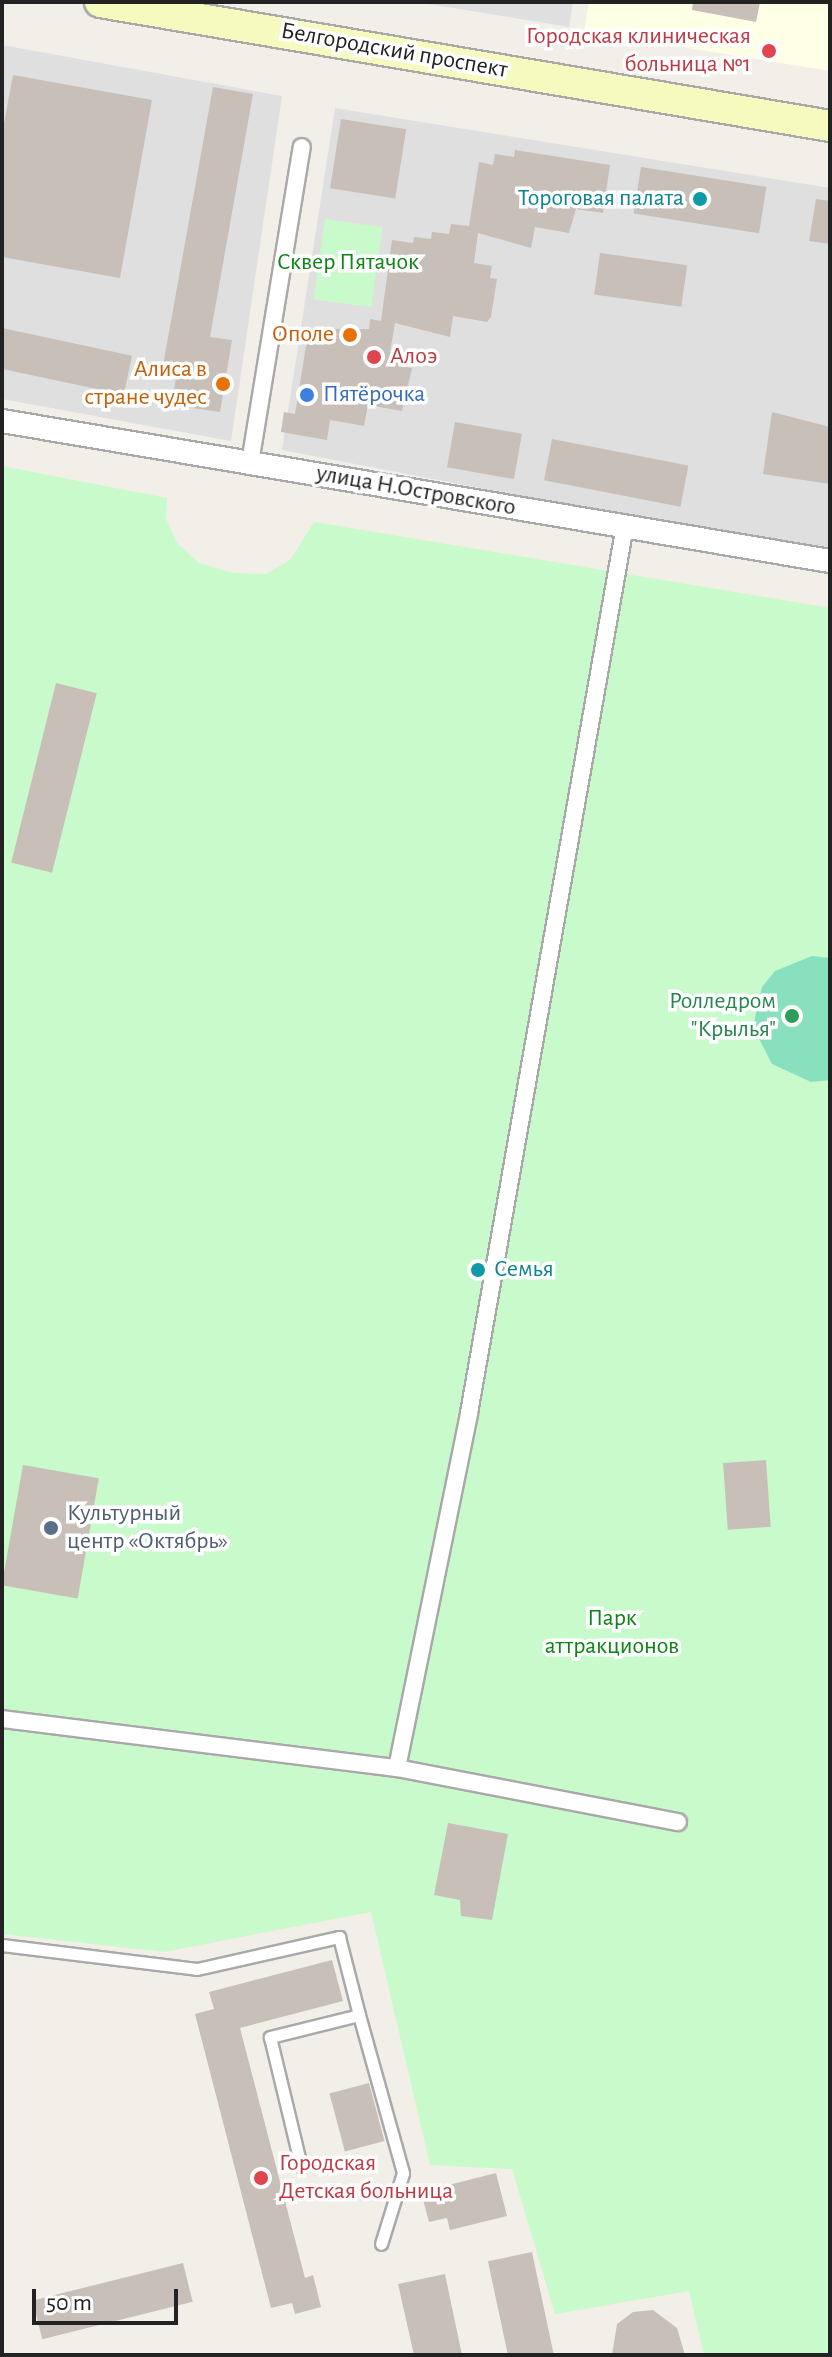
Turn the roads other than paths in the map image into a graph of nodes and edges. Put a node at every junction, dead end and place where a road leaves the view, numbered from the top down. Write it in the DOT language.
graph roads {
  1 [pos="100,2"];
  2 [pos="830,126"];
  3 [pos="302,147"];
  4 [pos="2,421"];
  5 [pos="250,463"];
  6 [pos="625,526"];
  7 [pos="830,561"];
  8 [pos="2,1719"];
  9 [pos="397,1768"];
  10 [pos="678,1822"];
  11 [pos="2,1945"];
  12 [pos="359,2015"];
  13 [pos="301,2166"];
  14 [pos="381,2244"];
  1 -- 2 [label="main road, Белгородский проспект"];
  3 -- 5 [label="street"];
  4 -- 5 [label="street, улица Н.Островского"];
  5 -- 6 [label="street, улица Н.Островского"];
  6 -- 7 [label="street, улица Н.Островского"];
  6 -- 9 [label="street"];
  8 -- 9 [label="street"];
  9 -- 10 [label="street"];
  11 -- 12 [label="lane"];
  12 -- 13 [label="lane"];
  12 -- 14 [label="lane"];
}
